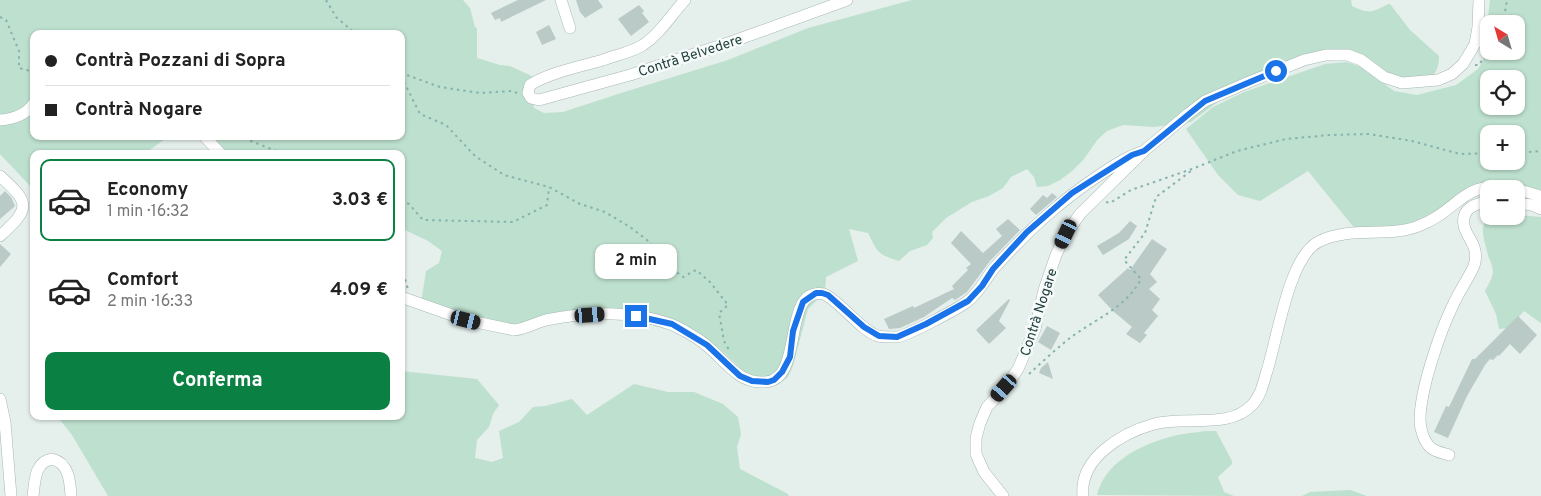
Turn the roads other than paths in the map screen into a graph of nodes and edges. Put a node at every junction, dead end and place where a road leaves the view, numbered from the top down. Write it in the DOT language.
graph roads {
  1 [pos="561,0"];
  2 [pos="685,0"];
  3 [pos="847,0"];
  4 [pos="1479,0"];
  5 [pos="570,28"];
  6 [pos="30,108"];
  7 [pos="0,120"];
  8 [pos="208,140"];
  9 [pos="217,150"];
  10 [pos="1144,151"];
  11 [pos="0,176"];
  12 [pos="1480,188"];
  13 [pos="1525,192"];
  14 [pos="1541,198"];
  15 [pos="1480,203"];
  16 [pos="1525,204"];
  17 [pos="1541,209"];
  18 [pos="0,236"];
  19 [pos="406,299"];
  20 [pos="0,399"];
  21 [pos="1449,454"];
  22 [pos="11,496"];
  23 [pos="33,496"];
  24 [pos="70,496"];
  25 [pos="1003,496"];
  26 [pos="1083,496"];
  1 -- 5 [label="street"];
  2 -- 3 [label="street, Contrà Belvedere"];
  4 -- 10 [label="street"];
  6 -- 7 [label="street"];
  8 -- 9 [label="street"];
  10 -- 19 [label="street"];
  10 -- 25 [label="street, Contrà Nogare"];
  11 -- 18 [label="street"];
  12 -- 26 [label="street"];
  13 -- 14 [label="street"];
  15 -- 21 [label="street"];
  16 -- 17 [label="street"];
  20 -- 22 [label="street"];
  23 -- 24 [label="street"];
}
